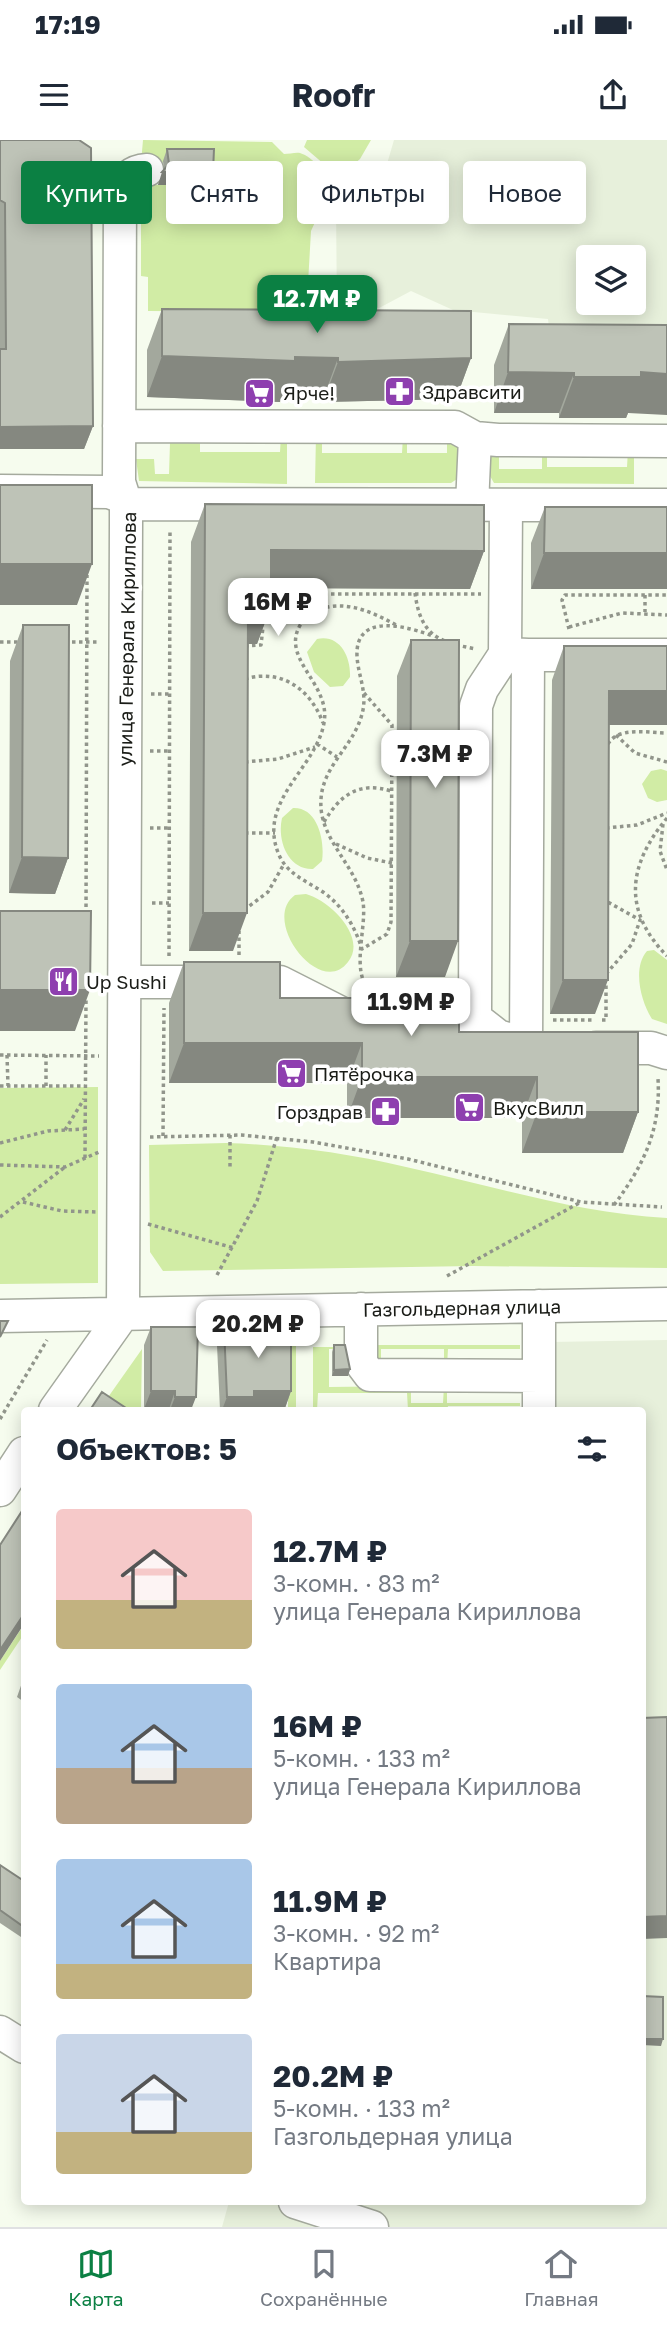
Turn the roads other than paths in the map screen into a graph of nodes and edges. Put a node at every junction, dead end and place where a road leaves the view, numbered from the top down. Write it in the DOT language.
graph roads {
  1 [pos="120,224"];
  2 [pos="119,426"];
  3 [pos="475,438"];
  4 [pos="667,441"];
  5 [pos="0,491"];
  6 [pos="126,504"];
  7 [pos="472,505"];
  8 [pos="506,505"];
  9 [pos="667,505"];
  10 [pos="517,655"];
  11 [pos="667,655"];
  12 [pos="124,982"];
  13 [pos="475,1018"];
  14 [pos="526,1046"];
  15 [pos="667,1053"];
  16 [pos="667,1304"];
  17 [pos="539,1306"];
  18 [pos="361,1310"];
  19 [pos="123,1314"];
  20 [pos="0,1316"];
  21 [pos="539,1376"];
  22 [pos="57,1407"];
  23 [pos="539,1407"];
  24 [pos="21,1458"];
  25 [pos="0,1490"];
  26 [pos="0,2032"];
  27 [pos="21,2045"];
  28 [pos="304,2205"];
  29 [pos="372,2227"];
  1 -- 2 [label="street"];
  2 -- 3 [label="street"];
  2 -- 6 [label="street"];
  3 -- 4 [label="street"];
  3 -- 7 [label="street"];
  5 -- 6 [label="street"];
  6 -- 7 [label="street, улица Генерала Кириллова"];
  6 -- 12 [label="street, улица Генерала Кириллова"];
  7 -- 8 [label="street, улица Генерала Кириллова"];
  8 -- 9 [label="street, улица Генерала Кириллова"];
  8 -- 10 [label="street"];
  10 -- 11 [label="street"];
  10 -- 13 [label="street"];
  10 -- 14 [label="street"];
  12 -- 13 [label="street"];
  12 -- 19 [label="street, улица Генерала Кириллова"];
  13 -- 14 [label="street"];
  14 -- 15 [label="street"];
  16 -- 17 [label="street, Газгольдерная улица"];
  17 -- 18 [label="street, Газгольдерная улица"];
  17 -- 21 [label="street"];
  18 -- 19 [label="street, Газгольдерная улица"];
  18 -- 21 [label="street"];
  19 -- 20 [label="street, Газгольдерная улица"];
  19 -- 22 [label="street"];
  21 -- 23 [label="street"];
  24 -- 25 [label="street"];
  26 -- 27 [label="street"];
  28 -- 29 [label="street"];
}
